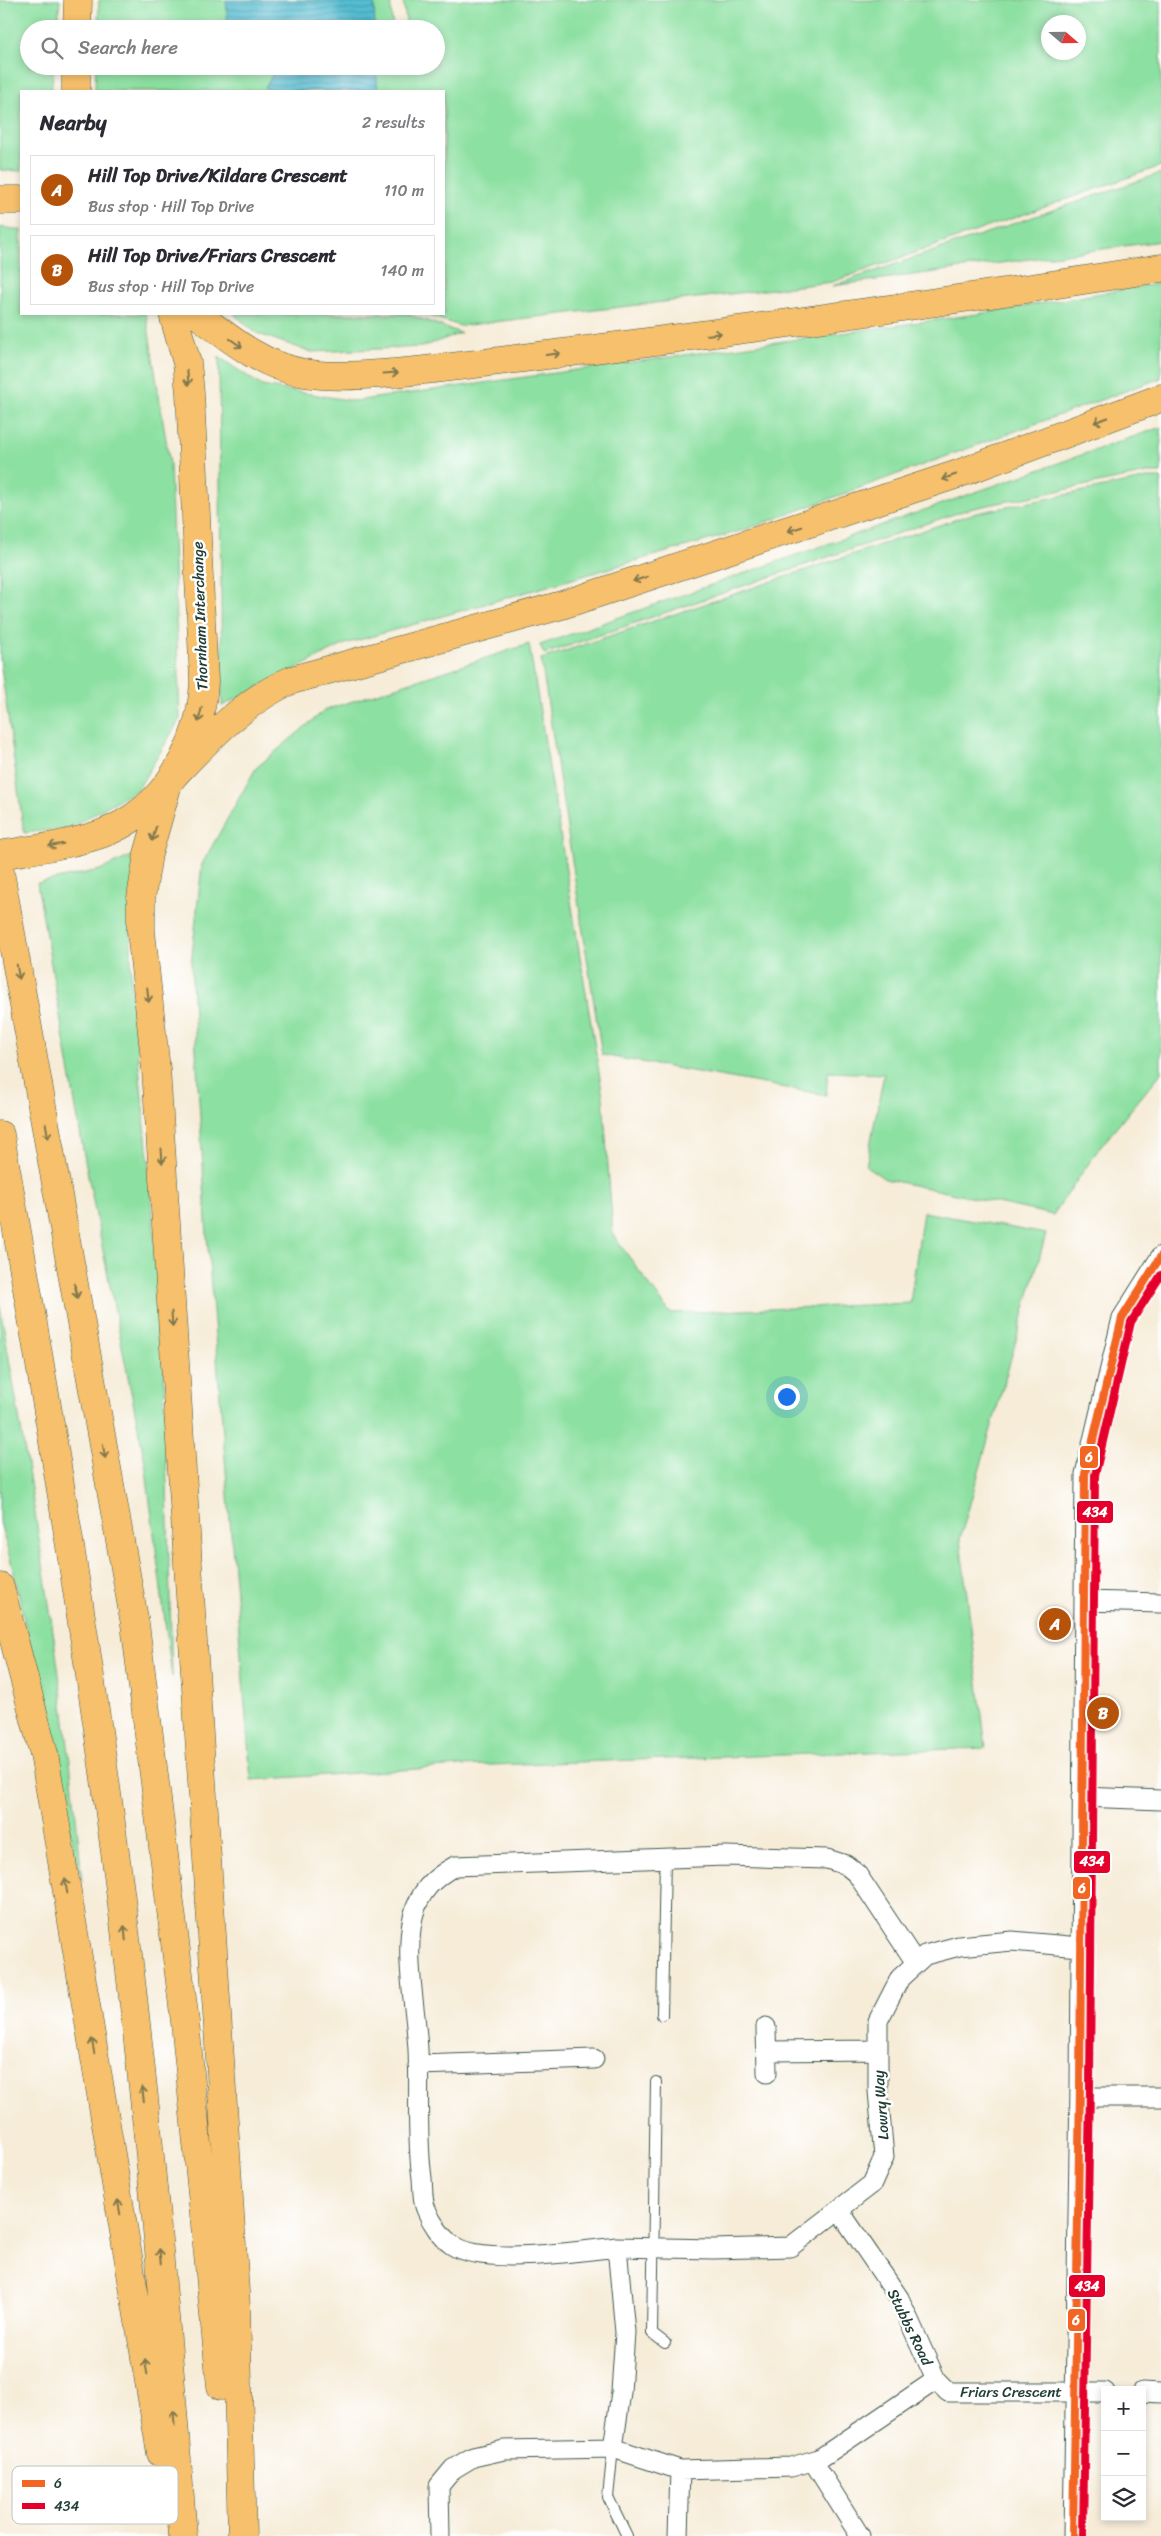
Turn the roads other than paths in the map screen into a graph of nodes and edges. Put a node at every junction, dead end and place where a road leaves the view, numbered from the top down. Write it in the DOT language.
graph roads {
  1 [pos="78,0"];
  2 [pos="77,20"];
  3 [pos="76,75"];
  4 [pos="76,90"];
  5 [pos="0,200"];
  6 [pos="20,200"];
  7 [pos="1161,268"];
  8 [pos="173,315"];
  9 [pos="198,315"];
  10 [pos="1161,398"];
  11 [pos="171,780"];
  12 [pos="0,855"];
  13 [pos="0,872"];
  14 [pos="0,1135"];
  15 [pos="1161,1256"];
  16 [pos="0,1587"];
  17 [pos="1084,1601"];
  18 [pos="1161,1603"];
  19 [pos="1081,1797"];
  20 [pos="1161,1800"];
  21 [pos="665,1858"];
  22 [pos="1080,1947"];
  23 [pos="916,1963"];
  24 [pos="662,2015"];
  25 [pos="766,2027"];
  26 [pos="878,2050"];
  27 [pos="766,2051"];
  28 [pos="594,2059"];
  29 [pos="418,2064"];
  30 [pos="767,2074"];
  31 [pos="656,2082"];
  32 [pos="1080,2097"];
  33 [pos="1161,2097"];
  34 [pos="839,2210"];
  35 [pos="652,2246"];
  36 [pos="617,2247"];
  37 [pos="666,2343"];
  38 [pos="942,2386"];
  39 [pos="1075,2392"];
  40 [pos="1101,2392"];
  41 [pos="1146,2392"];
  42 [pos="1161,2393"];
  43 [pos="613,2448"];
  44 [pos="813,2461"];
  45 [pos="162,2466"];
  46 [pos="178,2466"];
  47 [pos="680,2470"];
  48 [pos="178,2471"];
  49 [pos="183,2536"];
  50 [pos="232,2536"];
  51 [pos="242,2536"];
  52 [pos="440,2536"];
  53 [pos="626,2536"];
  54 [pos="678,2536"];
  55 [pos="860,2536"];
  56 [pos="1073,2536"];
  1 -- 2 [label="highway"];
  3 -- 4 [label="highway"];
  5 -- 6 [label="highway"];
  9 -- 7 [label="highway, one-way"];
  8 -- 11 [label="highway, Thornham Interchange, one-way"];
  10 -- 11 [label="highway, one-way"];
  11 -- 12 [label="highway, Thornham Interchange, one-way"];
  11 -- 51 [label="highway, one-way"];
  13 -- 50 [label="highway, one-way"];
  46 -- 14 [label="highway, one-way"];
  15 -- 17 [label="street"];
  45 -- 16 [label="highway, one-way"];
  17 -- 18 [label="street"];
  17 -- 19 [label="street"];
  19 -- 20 [label="street"];
  19 -- 22 [label="street"];
  21 -- 23 [label="street, Lowry Way"];
  21 -- 24 [label="lane"];
  21 -- 29 [label="street, Lowry Way"];
  22 -- 23 [label="street, Lowry Way"];
  22 -- 32 [label="street"];
  23 -- 26 [label="street, Lowry Way"];
  25 -- 27 [label="street"];
  26 -- 27 [label="street"];
  26 -- 34 [label="street, Lowry Way"];
  27 -- 30 [label="street"];
  28 -- 29 [label="street"];
  29 -- 36 [label="street, Lowry Way"];
  31 -- 35 [label="lane"];
  32 -- 33 [label="street"];
  32 -- 39 [label="street"];
  34 -- 35 [label="street, Lowry Way"];
  34 -- 38 [label="street, Stubbs Road"];
  35 -- 36 [label="street, Lowry Way"];
  35 -- 37 [label="lane"];
  36 -- 43 [label="street"];
  38 -- 39 [label="street, Friars Crescent"];
  38 -- 44 [label="street"];
  39 -- 40 [label="street, Friars Crescent"];
  39 -- 56 [label="street"];
  41 -- 42 [label="street"];
  43 -- 47 [label="street"];
  43 -- 52 [label="street"];
  43 -- 53 [label="lane"];
  44 -- 47 [label="street"];
  44 -- 55 [label="street"];
  47 -- 54 [label="street"];
  49 -- 48 [label="highway, one-way"];
}
